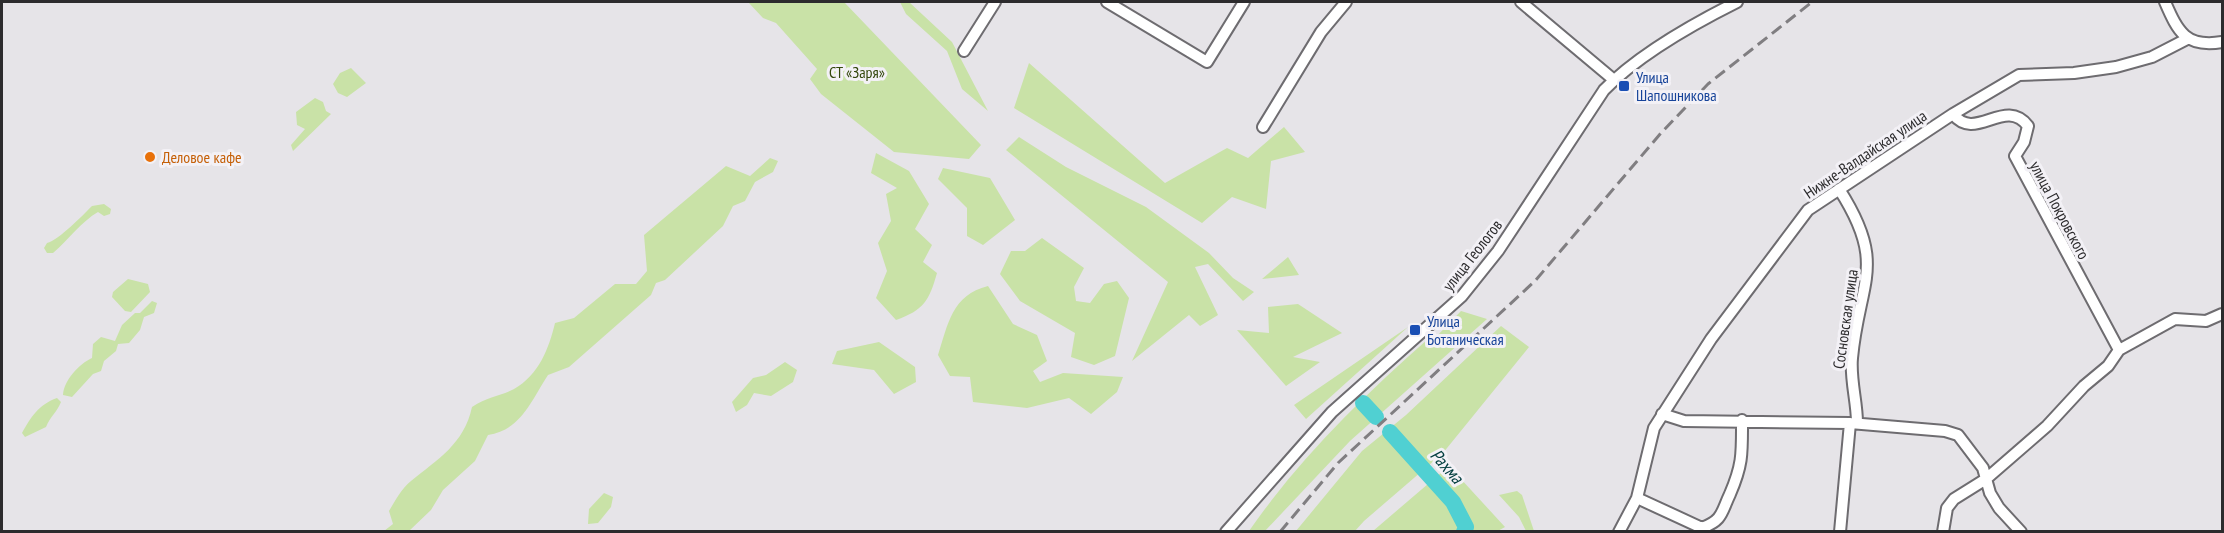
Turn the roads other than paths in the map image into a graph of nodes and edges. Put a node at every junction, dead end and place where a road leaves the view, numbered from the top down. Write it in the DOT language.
graph roads {
  1 [pos="996,2"];
  2 [pos="1107,2"];
  3 [pos="1244,2"];
  4 [pos="1346,2"];
  5 [pos="1521,2"];
  6 [pos="1737,2"];
  7 [pos="2165,2"];
  8 [pos="2187,39"];
  9 [pos="2223,42"];
  10 [pos="964,51"];
  11 [pos="1614,80"];
  12 [pos="1953,114"];
  13 [pos="1263,127"];
  14 [pos="1839,189"];
  15 [pos="2223,314"];
  16 [pos="2119,350"];
  17 [pos="1662,414"];
  18 [pos="1742,420"];
  19 [pos="1853,423"];
  20 [pos="1986,478"];
  21 [pos="1637,498"];
  22 [pos="1226,531"];
  23 [pos="1619,531"];
  24 [pos="1840,531"];
  25 [pos="1943,531"];
  26 [pos="2021,531"];
  1 -- 10 [label="street"];
  2 -- 3 [label="street"];
  4 -- 13 [label="street"];
  5 -- 11 [label="street"];
  6 -- 11 [label="street, улица Геологов"];
  7 -- 8 [label="street"];
  8 -- 9 [label="street"];
  8 -- 12 [label="street, Нижне-Валдайская улица"];
  11 -- 22 [label="street, улица Геологов"];
  12 -- 14 [label="street, Нижне-Валдайская улица"];
  12 -- 16 [label="street, улица Покровского"];
  14 -- 17 [label="street, Нижне-Валдайская улица"];
  14 -- 19 [label="street, Сосновская улица"];
  15 -- 16 [label="street"];
  16 -- 20 [label="street"];
  17 -- 18 [label="street"];
  17 -- 21 [label="street, Нижне-Валдайская улица"];
  18 -- 19 [label="street"];
  18 -- 21 [label="street"];
  19 -- 20 [label="street"];
  19 -- 24 [label="street, Сосновская улица"];
  20 -- 25 [label="street"];
  20 -- 26 [label="street"];
  21 -- 23 [label="street, Нижне-Валдайская улица"];
}
